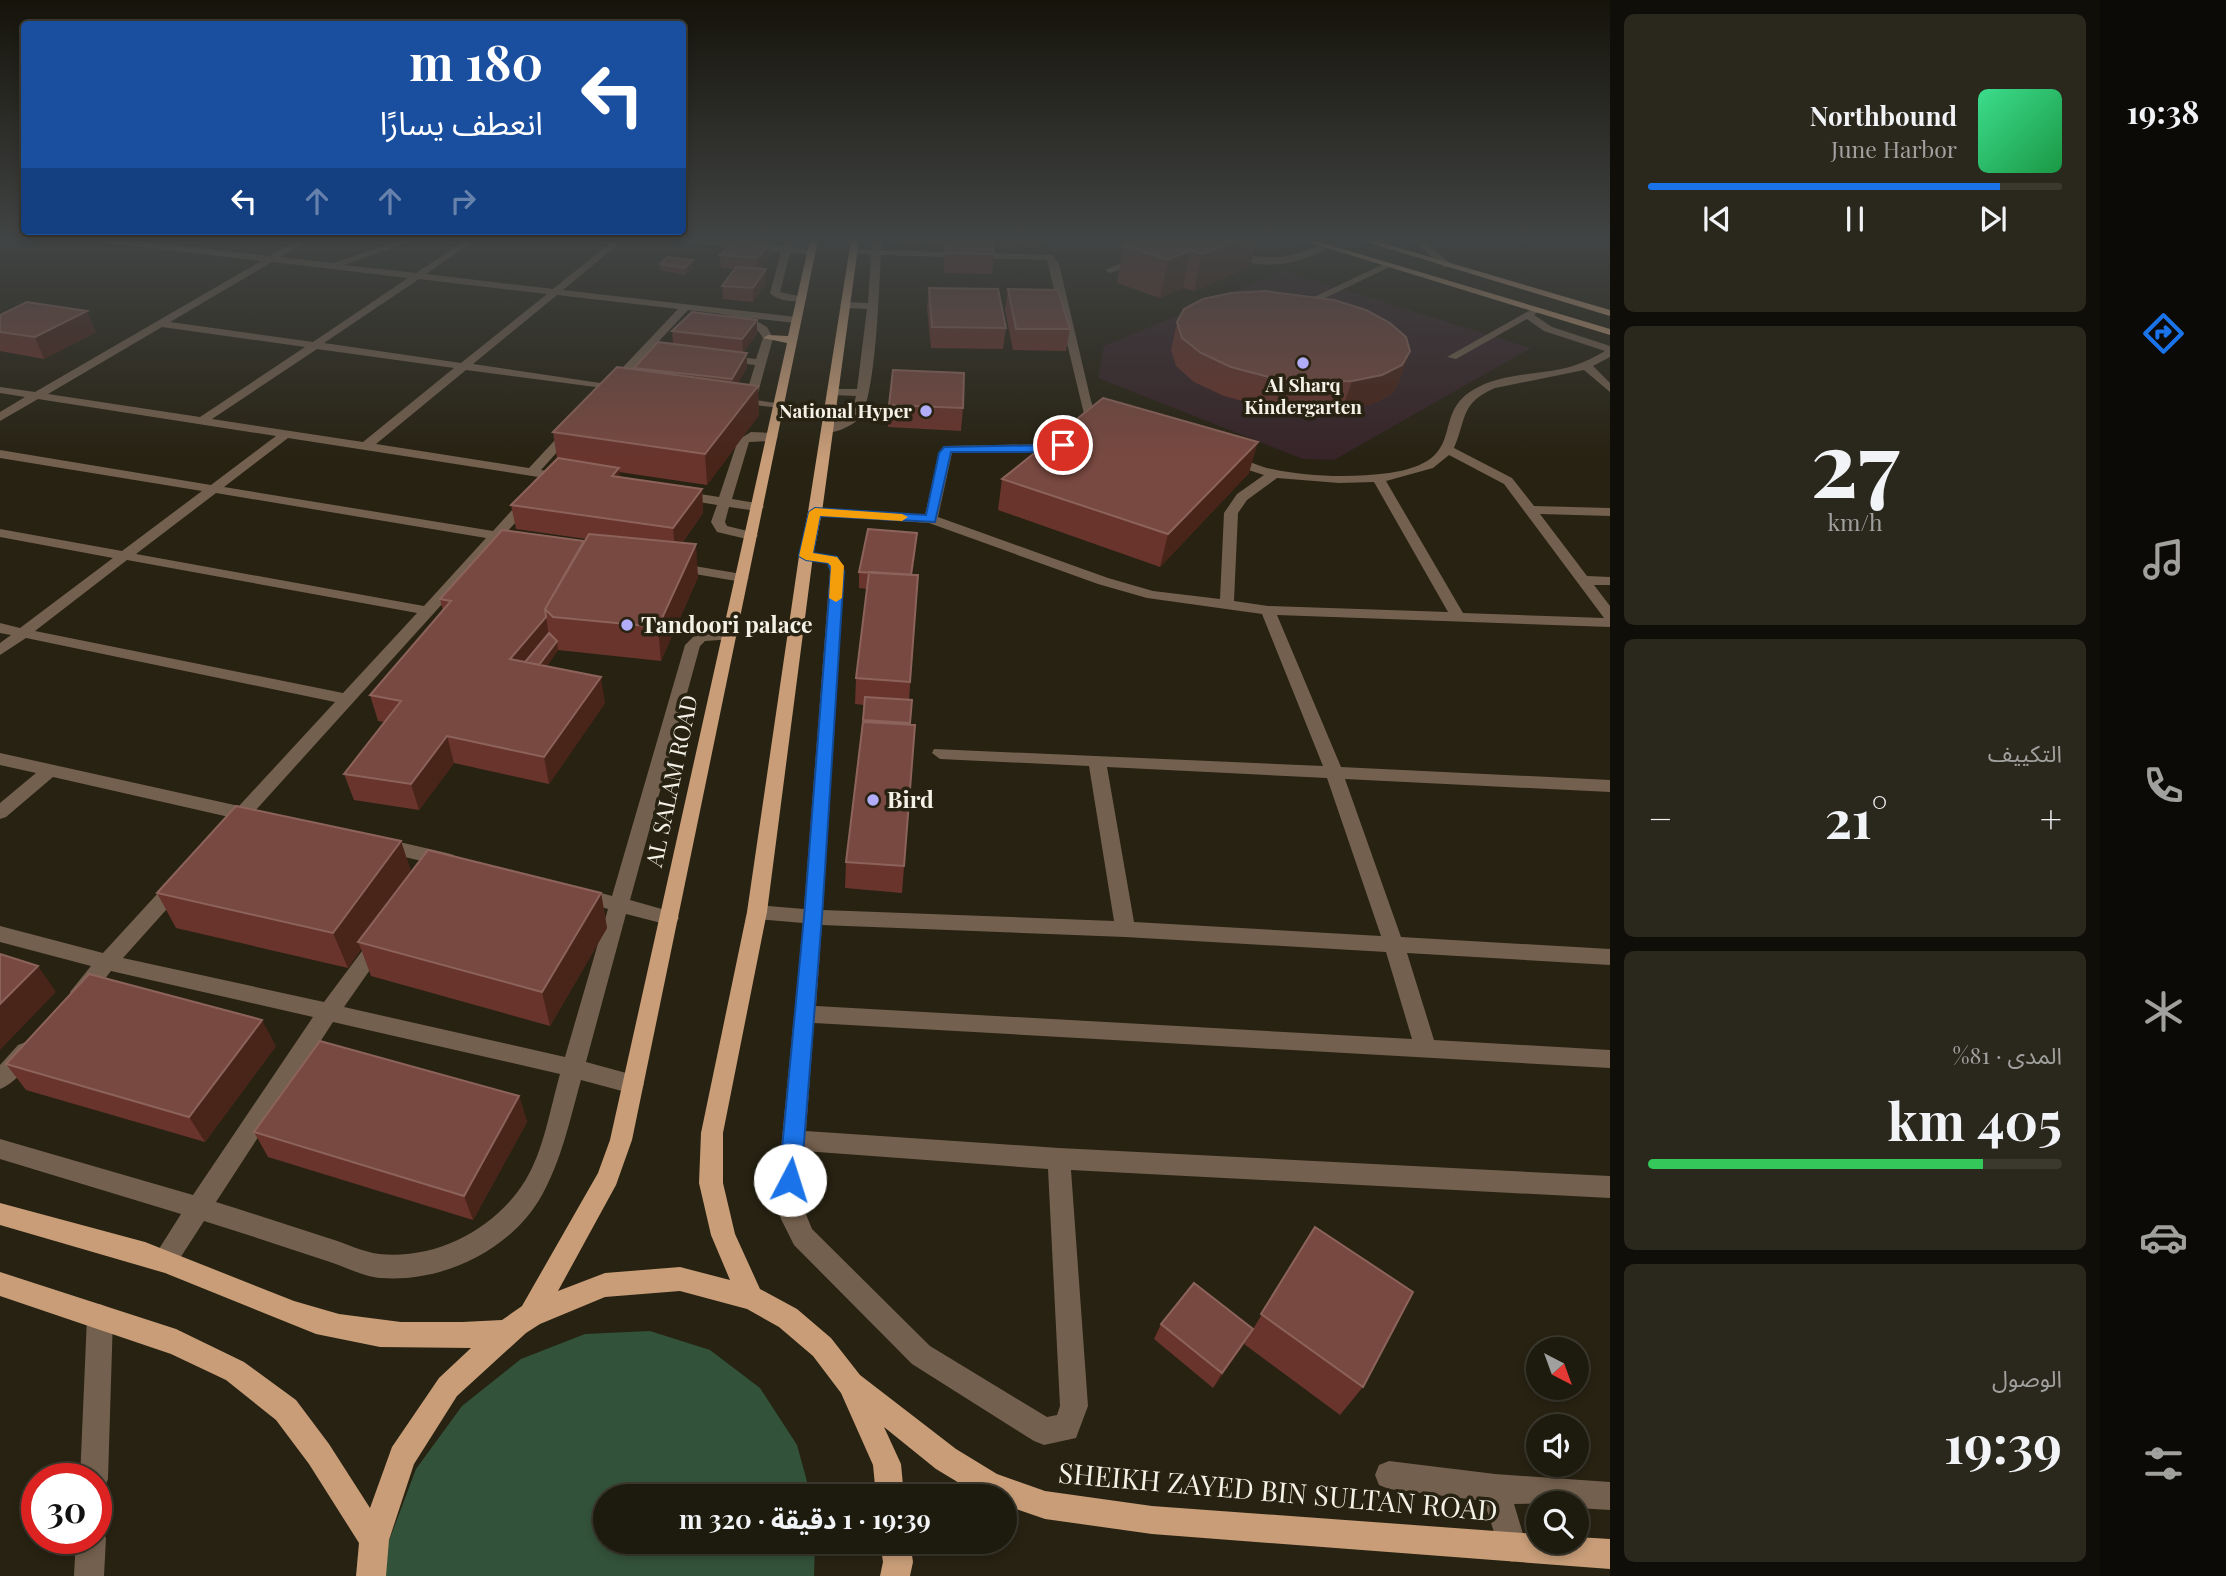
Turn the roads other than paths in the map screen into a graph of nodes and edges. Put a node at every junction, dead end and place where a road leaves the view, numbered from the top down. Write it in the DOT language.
graph roads {
  1 [pos="174,314"];
  2 [pos="358,314"];
  3 [pos="528,314"];
  4 [pos="681,314"];
  5 [pos="734,314"];
  6 [pos="738,314"];
  7 [pos="798,314"];
  8 [pos="844,314"];
  9 [pos="871,314"];
  10 [pos="1063,314"];
  11 [pos="1528,314"];
  12 [pos="1533,314"];
  13 [pos="1540,314"];
  14 [pos="1564,318"];
  15 [pos="796,320"];
  16 [pos="158,323"];
  17 [pos="1610,327"];
  18 [pos="1610,332"];
  19 [pos="768,338"];
  20 [pos="793,340"];
  21 [pos="313,344"];
  22 [pos="1610,350"];
  23 [pos="710,357"];
  24 [pos="1452,357"];
  25 [pos="761,363"];
  26 [pos="1586,366"];
  27 [pos="464,368"];
  28 [pos="1610,389"];
  29 [pos="0,390"];
  30 [pos="635,390"];
  31 [pos="605,392"];
  32 [pos="832,392"];
  33 [pos="861,393"];
  34 [pos="37,395"];
  35 [pos="724,400"];
  36 [pos="749,403"];
  37 [pos="779,406"];
  38 [pos="583,416"];
  39 [pos="0,417"];
  40 [pos="202,421"];
  41 [pos="1084,426"];
  42 [pos="1117,426"];
  43 [pos="827,430"];
  44 [pos="286,434"];
  45 [pos="772,437"];
  46 [pos="366,446"];
  47 [pos="1447,449"];
  48 [pos="0,454"];
  49 [pos="1222,458"];
  50 [pos="532,472"];
  51 [pos="1274,474"];
  52 [pos="552,475"];
  53 [pos="1378,478"];
  54 [pos="579,479"];
  55 [pos="213,489"];
  56 [pos="671,493"];
  57 [pos="724,501"];
  58 [pos="757,507"];
  59 [pos="1530,510"];
  60 [pos="815,512"];
  61 [pos="1610,512"];
  62 [pos="931,519"];
  63 [pos="0,533"];
  64 [pos="496,536"];
  65 [pos="751,536"];
  66 [pos="523,541"];
  67 [pos="125,555"];
  68 [pos="806,556"];
  69 [pos="660,564"];
  70 [pos="742,578"];
  71 [pos="1586,580"];
  72 [pos="1610,581"];
  73 [pos="1227,605"];
  74 [pos="1268,610"];
  75 [pos="428,611"];
  76 [pos="1610,616"];
  77 [pos="1458,617"];
  78 [pos="1610,623"];
  79 [pos="0,628"];
  80 [pos="23,633"];
  81 [pos="729,636"];
  82 [pos="0,650"];
  83 [pos="346,699"];
  84 [pos="940,753"];
  85 [pos="0,759"];
  86 [pos="1097,760"];
  87 [pos="50,770"];
  88 [pos="1334,772"];
  89 [pos="1610,786"];
  90 [pos="0,813"];
  91 [pos="242,814"];
  92 [pos="268,820"];
  93 [pos="360,841"];
  94 [pos="215,844"];
  95 [pos="439,858"];
  96 [pos="465,865"];
  97 [pos="187,874"];
  98 [pos="424,880"];
  99 [pos="555,888"];
  100 [pos="620,904"];
  101 [pos="757,912"];
  102 [pos="813,917"];
  103 [pos="669,918"];
  104 [pos="392,924"];
  105 [pos="1125,929"];
  106 [pos="0,934"];
  107 [pos="1395,947"];
  108 [pos="1610,957"];
  109 [pos="105,963"];
  110 [pos="70,1002"];
  111 [pos="329,1011"];
  112 [pos="803,1014"];
  113 [pos="35,1041"];
  114 [pos="1426,1049"];
  115 [pos="1610,1059"];
  116 [pos="573,1068"];
  117 [pos="0,1080"];
  118 [pos="633,1084"];
  119 [pos="793,1140"];
  120 [pos="0,1149"];
  121 [pos="1059,1159"];
  122 [pos="1610,1187"];
  123 [pos="200,1208"];
  124 [pos="0,1214"];
  125 [pos="164,1261"];
  126 [pos="0,1284"];
  127 [pos="751,1298"];
  128 [pos="531,1315"];
  129 [pos="100,1317"];
  130 [pos="504,1333"];
  131 [pos="850,1384"];
  132 [pos="95,1463"];
  133 [pos="1390,1475"];
  134 [pos="889,1484"];
  135 [pos="1495,1488"];
  136 [pos="1610,1496"];
  137 [pos="374,1540"];
  138 [pos="1512,1547"];
  139 [pos="90,1554"];
  140 [pos="897,1554"];
  141 [pos="1610,1554"];
  142 [pos="89,1576"];
  143 [pos="371,1576"];
  144 [pos="895,1576"];
  1 -- 16 [label="street"];
  2 -- 21 [label="street"];
  3 -- 27 [label="street"];
  4 -- 31 [label="street"];
  5 -- 19 [label="street"];
  6 -- 15 [label="street"];
  7 -- 15 [label="main road, AL SALAM ROAD"];
  8 -- 32 [label="main road"];
  9 -- 33 [label="street"];
  10 -- 41 [label="street"];
  11 -- 24 [label="street"];
  12 -- 22 [label="street"];
  13 -- 14 [label="main road"];
  14 -- 17 [label="main road"];
  14 -- 18 [label="main road"];
  15 -- 20 [label="main road, AL SALAM ROAD"];
  16 -- 21 [label="street"];
  16 -- 34 [label="street"];
  19 -- 20 [label="main road"];
  19 -- 25 [label="street"];
  20 -- 37 [label="main road, AL SALAM ROAD"];
  21 -- 27 [label="street"];
  21 -- 40 [label="street"];
  22 -- 26 [label="street"];
  23 -- 25 [label="street"];
  25 -- 36 [label="street"];
  26 -- 28 [label="street"];
  26 -- 47 [label="street"];
  27 -- 31 [label="street"];
  27 -- 46 [label="street"];
  29 -- 34 [label="street"];
  30 -- 31 [label="street"];
  32 -- 33 [label="street"];
  32 -- 43 [label="main road"];
  33 -- 43 [label="street"];
  34 -- 39 [label="street"];
  34 -- 40 [label="street"];
  35 -- 36 [label="street"];
  36 -- 37 [label="street"];
  37 -- 45 [label="main road, AL SALAM ROAD"];
  38 -- 50 [label="street"];
  40 -- 44 [label="street"];
  41 -- 42 [label="street"];
  41 -- 62 [label="street"];
  43 -- 60 [label="main road"];
  44 -- 46 [label="street"];
  44 -- 55 [label="street"];
  45 -- 57 [label="street"];
  45 -- 58 [label="main road, AL SALAM ROAD"];
  46 -- 50 [label="street"];
  47 -- 53 [label="street"];
  47 -- 59 [label="street"];
  48 -- 55 [label="street"];
  49 -- 51 [label="street"];
  50 -- 52 [label="street"];
  51 -- 53 [label="street"];
  51 -- 73 [label="street"];
  52 -- 54 [label="street"];
  52 -- 64 [label="street"];
  53 -- 77 [label="street"];
  55 -- 64 [label="street"];
  55 -- 67 [label="street"];
  56 -- 57 [label="street"];
  57 -- 58 [label="street"];
  57 -- 65 [label="street"];
  58 -- 65 [label="main road, AL SALAM ROAD"];
  59 -- 61 [label="street"];
  59 -- 71 [label="street"];
  60 -- 62 [label="street"];
  60 -- 68 [label="main road"];
  62 -- 73 [label="street"];
  63 -- 67 [label="street"];
  64 -- 66 [label="street"];
  64 -- 75 [label="street"];
  65 -- 70 [label="main road, AL SALAM ROAD"];
  67 -- 75 [label="street"];
  67 -- 80 [label="street"];
  68 -- 101 [label="main road"];
  68 -- 102 [label="street"];
  69 -- 70 [label="street"];
  70 -- 81 [label="main road, AL SALAM ROAD"];
  71 -- 72 [label="street"];
  71 -- 76 [label="street"];
  73 -- 74 [label="street"];
  74 -- 77 [label="street"];
  74 -- 88 [label="street"];
  75 -- 83 [label="street"];
  77 -- 78 [label="street"];
  79 -- 80 [label="street"];
  80 -- 82 [label="street"];
  80 -- 83 [label="street"];
  81 -- 100 [label="street"];
  81 -- 103 [label="main road, AL SALAM ROAD"];
  83 -- 91 [label="street"];
  84 -- 86 [label="street"];
  85 -- 87 [label="street"];
  86 -- 88 [label="street"];
  86 -- 105 [label="street"];
  87 -- 90 [label="street"];
  87 -- 91 [label="street"];
  88 -- 89 [label="street"];
  88 -- 107 [label="street"];
  91 -- 92 [label="street"];
  91 -- 94 [label="street"];
  93 -- 95 [label="street"];
  95 -- 96 [label="street"];
  95 -- 98 [label="street"];
  97 -- 109 [label="street"];
  99 -- 100 [label="street"];
  100 -- 103 [label="street"];
  100 -- 116 [label="street"];
  101 -- 102 [label="street"];
  101 -- 127 [label="main road"];
  102 -- 105 [label="street"];
  102 -- 112 [label="street"];
  103 -- 118 [label="main road, AL SALAM ROAD"];
  104 -- 111 [label="street"];
  105 -- 107 [label="street"];
  106 -- 109 [label="street"];
  107 -- 108 [label="street"];
  107 -- 114 [label="street"];
  109 -- 110 [label="street"];
  109 -- 111 [label="street"];
  111 -- 116 [label="street"];
  111 -- 123 [label="street"];
  112 -- 114 [label="street"];
  112 -- 119 [label="street"];
  113 -- 117 [label="street"];
  114 -- 115 [label="street"];
  116 -- 118 [label="street"];
  116 -- 123 [label="street"];
  118 -- 128 [label="main road, AL SALAM ROAD"];
  119 -- 121 [label="street"];
  119 -- 121 [label="street"];
  120 -- 123 [label="street"];
  121 -- 122 [label="street"];
  123 -- 125 [label="street"];
  124 -- 125 [label="main road"];
  125 -- 130 [label="main road"];
  126 -- 129 [label="main road"];
  127 -- 128 [label="main road"];
  127 -- 131 [label="main road"];
  128 -- 130 [label="main road"];
  129 -- 132 [label="street"];
  129 -- 137 [label="main road"];
  130 -- 137 [label="main road"];
  131 -- 134 [label="main road"];
  131 -- 138 [label="main road, SHEIKH ZAYED BIN SULTAN ROAD"];
  133 -- 135 [label="street"];
  135 -- 136 [label="street"];
  135 -- 138 [label="street"];
  137 -- 143 [label="main road"];
  138 -- 141 [label="main road, SHEIKH ZAYED BIN SULTAN ROAD"];
  139 -- 142 [label="street"];
  140 -- 144 [label="main road"];
}
